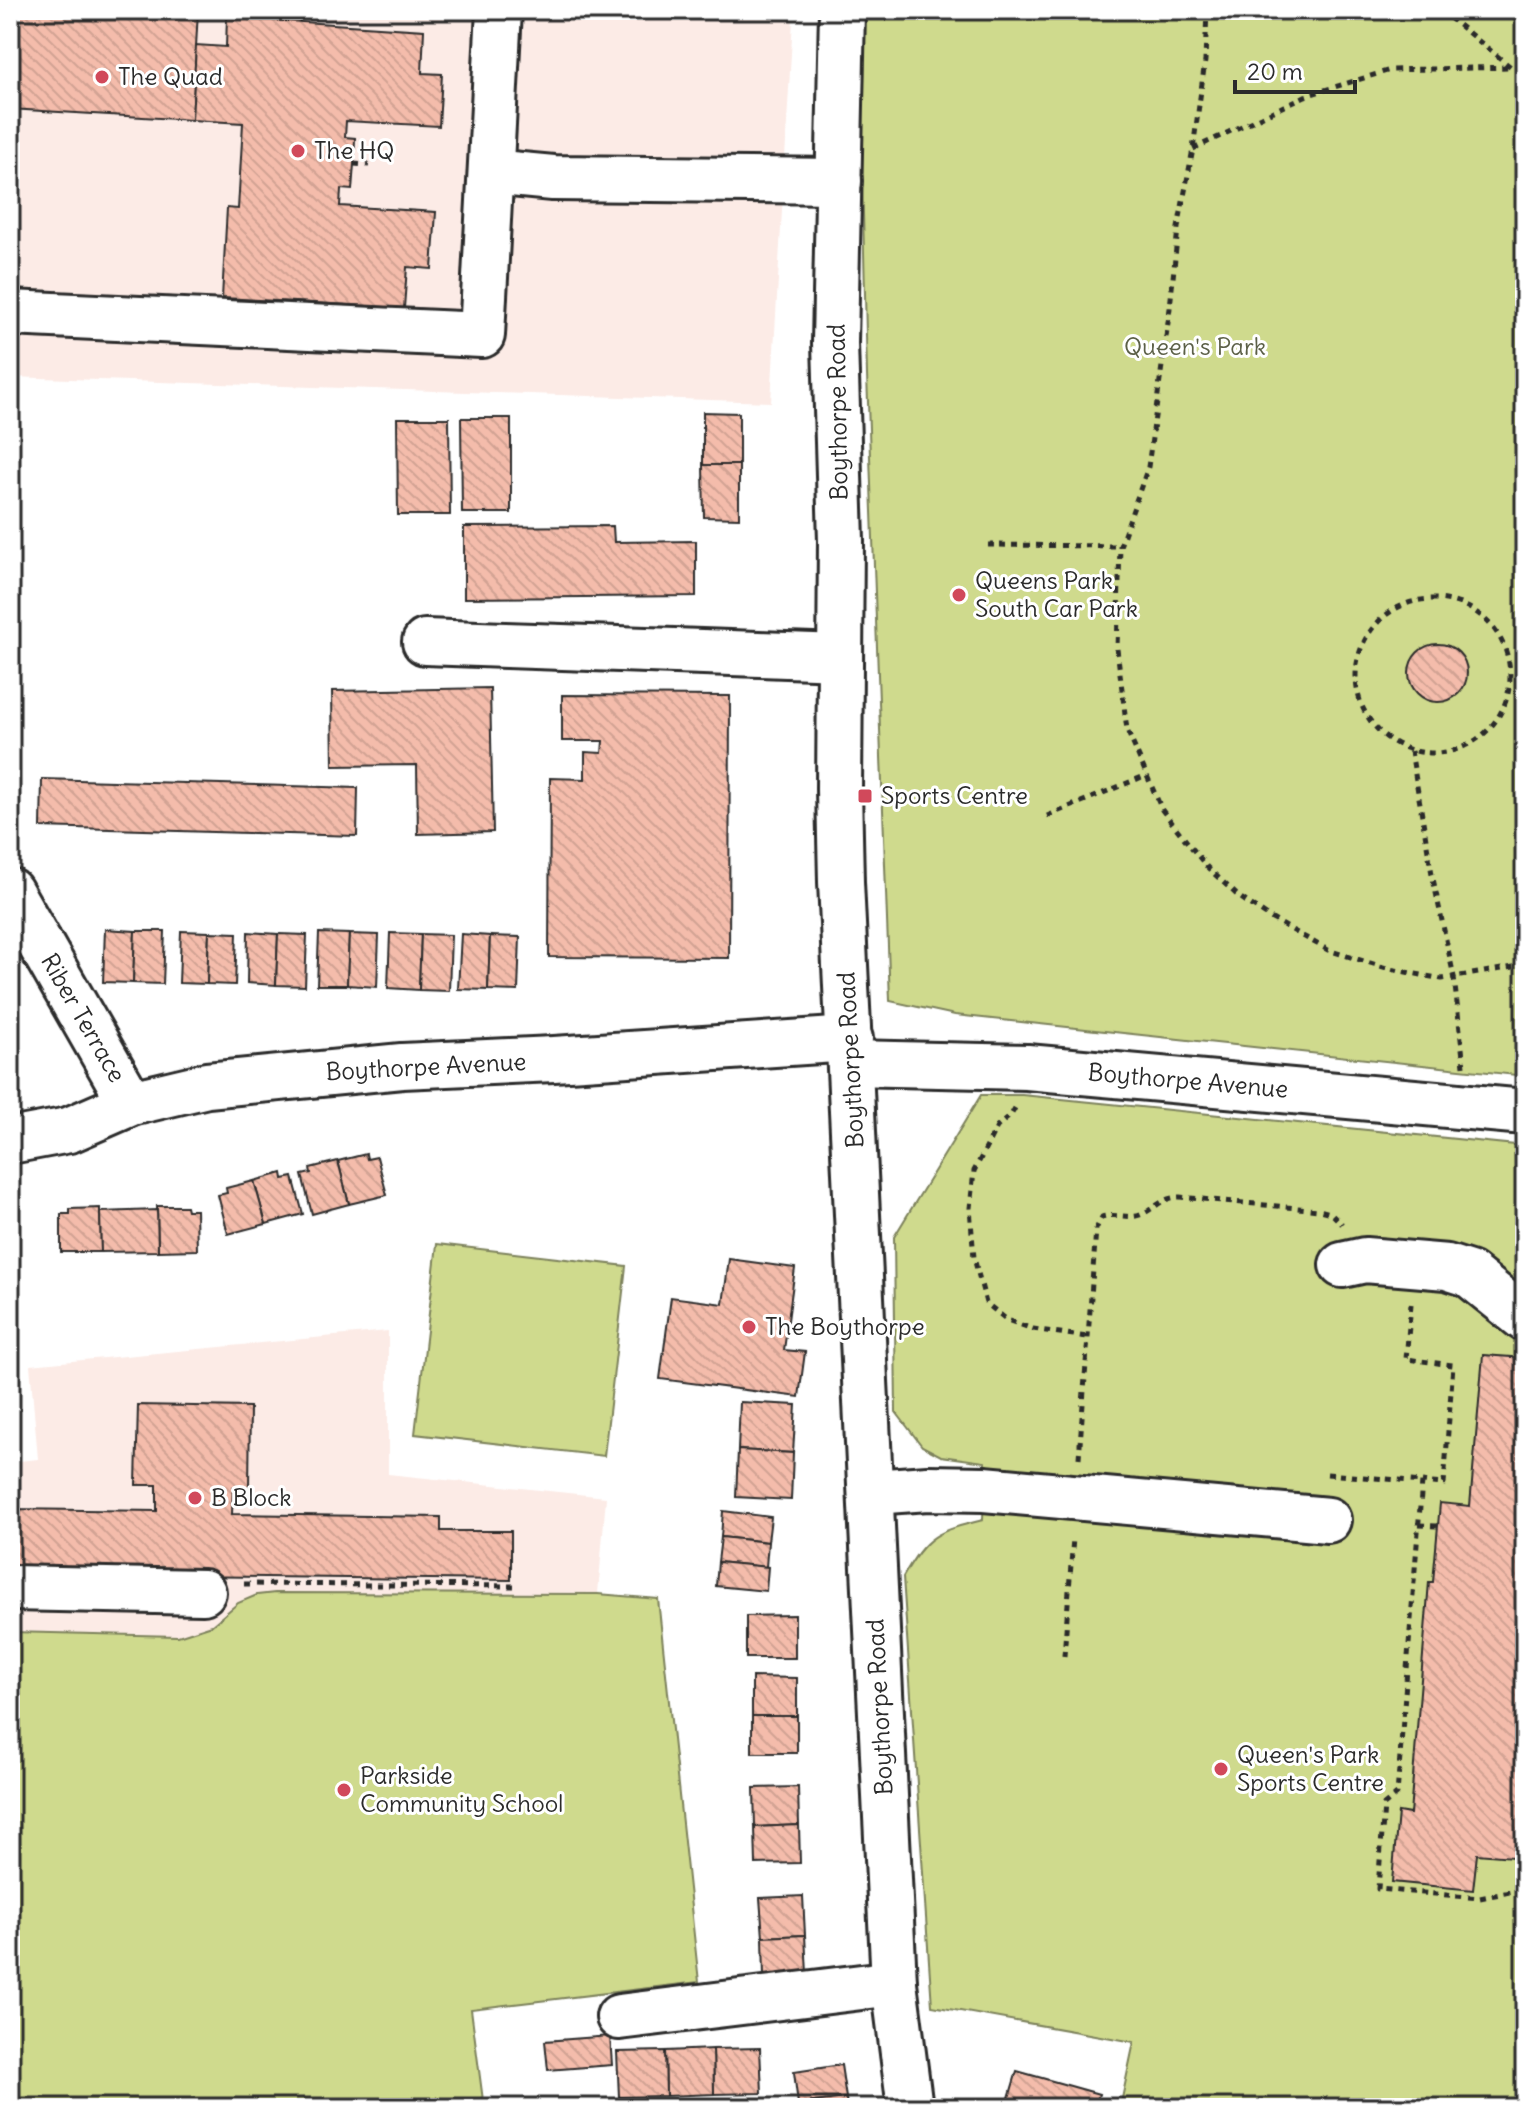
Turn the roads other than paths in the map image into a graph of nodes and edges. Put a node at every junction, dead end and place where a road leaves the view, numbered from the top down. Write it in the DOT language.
graph roads {
  1 [pos="499,10"];
  2 [pos="842,10"];
  3 [pos="491,172"];
  4 [pos="839,181"];
  5 [pos="10,313"];
  6 [pos="425,642"];
  7 [pos="840,657"];
  8 [pos="10,891"];
  9 [pos="851,1051"];
  10 [pos="131,1103"];
  11 [pos="1525,1112"];
  12 [pos="10,1141"];
  13 [pos="1343,1246"];
  14 [pos="1525,1319"];
  15 [pos="872,1492"];
  16 [pos="1328,1520"];
  17 [pos="10,1588"];
  18 [pos="203,1592"];
  19 [pos="894,1983"];
  20 [pos="619,2017"];
  21 [pos="910,2108"];
  1 -- 3 [label="street"];
  2 -- 4 [label="street, Boythorpe Road"];
  3 -- 4 [label="street"];
  3 -- 5 [label="street"];
  4 -- 7 [label="street, Boythorpe Road"];
  6 -- 7 [label="street"];
  7 -- 9 [label="street, Boythorpe Road"];
  8 -- 10 [label="street, Riber Terrace"];
  9 -- 10 [label="street, Boythorpe Avenue"];
  9 -- 11 [label="street, Boythorpe Avenue"];
  9 -- 15 [label="street, Boythorpe Road"];
  10 -- 12 [label="street, Boythorpe Avenue"];
  13 -- 14 [label="street"];
  15 -- 16 [label="street"];
  15 -- 19 [label="street, Boythorpe Road"];
  17 -- 18 [label="street"];
  19 -- 20 [label="street"];
  19 -- 21 [label="street, Boythorpe Road"];
}
